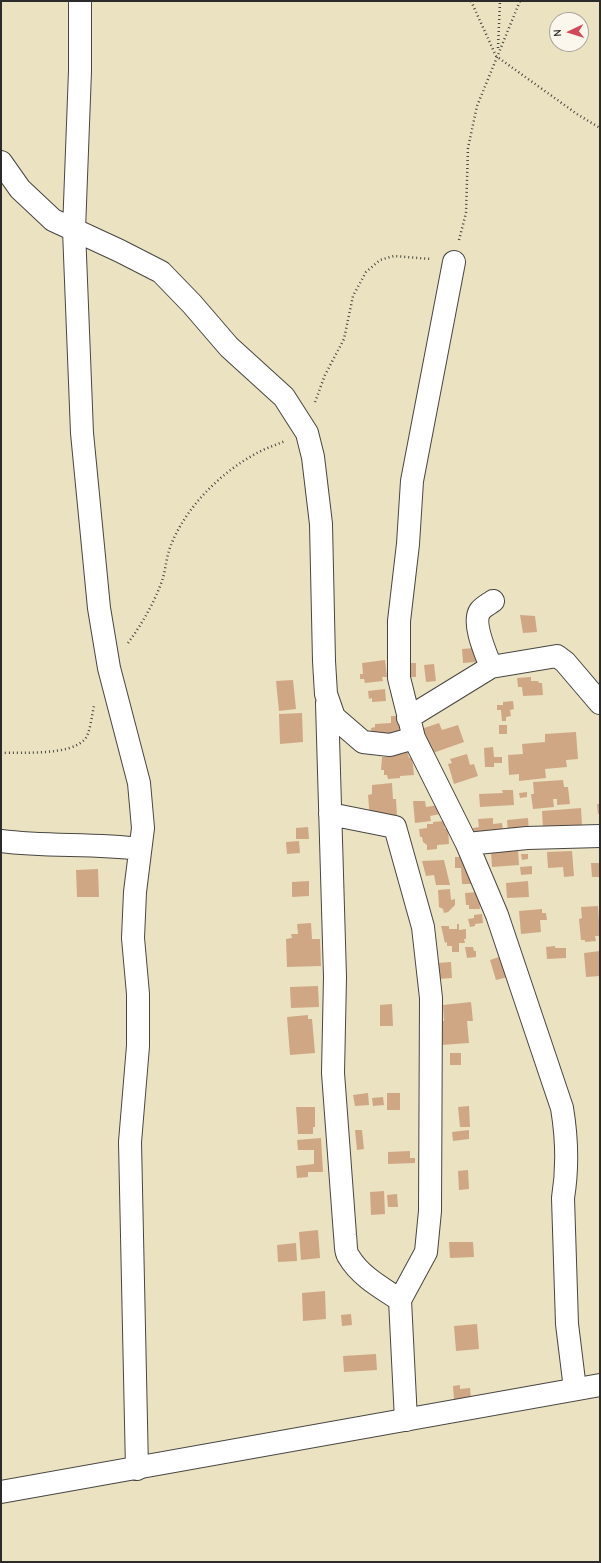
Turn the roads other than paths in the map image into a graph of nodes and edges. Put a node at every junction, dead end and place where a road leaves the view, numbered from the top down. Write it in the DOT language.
graph roads {
  1 [pos="80,1"];
  2 [pos="1,162"];
  3 [pos="74,230"];
  4 [pos="454,262"];
  5 [pos="493,601"];
  6 [pos="491,667"];
  7 [pos="326,694"];
  8 [pos="600,703"];
  9 [pos="411,728"];
  10 [pos="330,814"];
  11 [pos="600,836"];
  12 [pos="1,841"];
  13 [pos="467,844"];
  14 [pos="140,849"];
  15 [pos="400,1300"];
  16 [pos="600,1385"];
  17 [pos="575,1389"];
  18 [pos="406,1420"];
  19 [pos="137,1469"];
  20 [pos="1,1492"];
  1 -- 3 [label="street"];
  2 -- 3 [label="street"];
  3 -- 7 [label="street"];
  3 -- 14 [label="street"];
  4 -- 9 [label="street"];
  5 -- 6 [label="street"];
  6 -- 8 [label="street"];
  6 -- 9 [label="street"];
  7 -- 9 [label="street"];
  7 -- 10 [label="street"];
  9 -- 13 [label="street"];
  10 -- 15 [label="street"];
  10 -- 15 [label="street"];
  11 -- 13 [label="street"];
  12 -- 14 [label="street"];
  13 -- 17 [label="street"];
  14 -- 19 [label="street"];
  15 -- 18 [label="street"];
  16 -- 17 [label="street"];
  17 -- 18 [label="street"];
  18 -- 19 [label="street"];
  19 -- 20 [label="street"];
}
